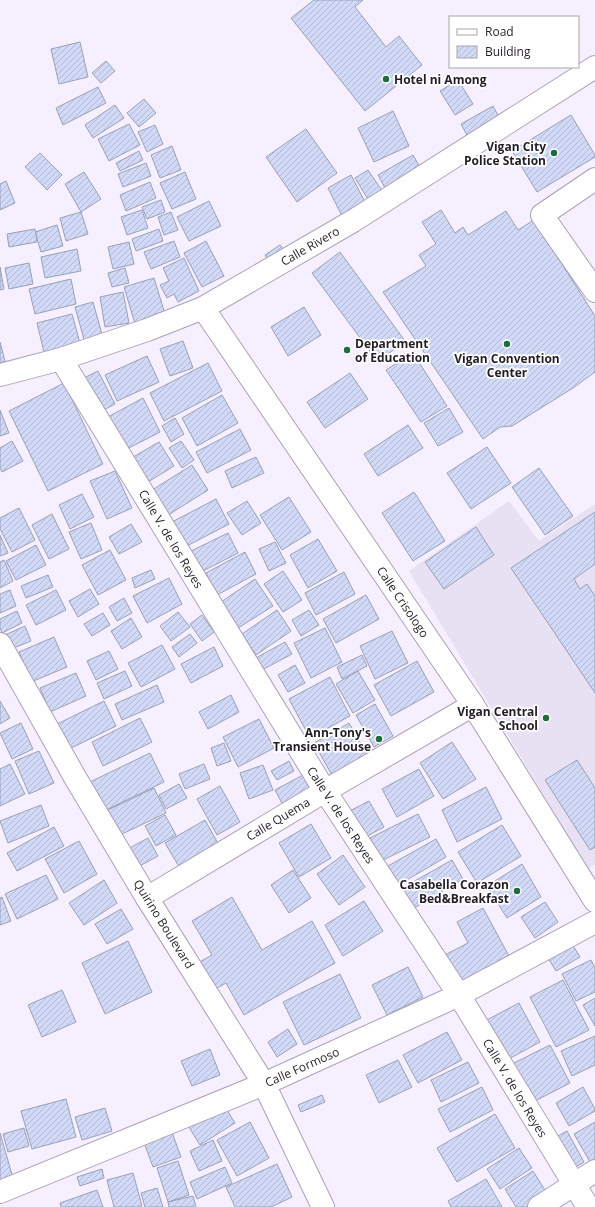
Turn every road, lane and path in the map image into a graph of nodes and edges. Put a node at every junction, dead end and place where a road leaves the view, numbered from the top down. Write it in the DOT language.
graph roads {
  1 [pos="595,67"];
  2 [pos="595,179"];
  3 [pos="595,291"];
  4 [pos="204,308"];
  5 [pos="61,359"];
  6 [pos="0,375"];
  7 [pos="0,644"];
  8 [pos="473,705"];
  9 [pos="325,791"];
  10 [pos="147,898"];
  11 [pos="595,900"];
  12 [pos="595,922"];
  13 [pos="459,995"];
  14 [pos="264,1084"];
  15 [pos="595,1171"];
  16 [pos="573,1184"];
  17 [pos="0,1192"];
  18 [pos="322,1207"];
  19 [pos="539,1207"];
  20 [pos="588,1207"];
  1 -- 4 [label="street, Calle Rivero"];
  2 -- 3 [label="street"];
  4 -- 5 [label="street, Calle Rivero"];
  4 -- 8 [label="street, Calle Crisologo"];
  5 -- 6 [label="street, Calle Rivero"];
  5 -- 9 [label="street, Calle V. de los Reyes"];
  7 -- 10 [label="street, Quirino Boulevard"];
  8 -- 9 [label="street, Calle Quema"];
  8 -- 11 [label="street, Calle Crisologo"];
  9 -- 10 [label="street, Calle Quema"];
  9 -- 13 [label="street, Calle V. de los Reyes"];
  10 -- 14 [label="street, Quirino Boulevard"];
  12 -- 13 [label="street, Calle Formoso"];
  13 -- 14 [label="street, Calle Formoso"];
  13 -- 16 [label="street, Calle V. de los Reyes"];
  14 -- 17 [label="street, Calle Formoso"];
  14 -- 18 [label="street, Quirino Boulevard"];
  15 -- 16 [label="street"];
  16 -- 19 [label="street"];
  16 -- 20 [label="street, Calle V. de los Reyes"];
}
